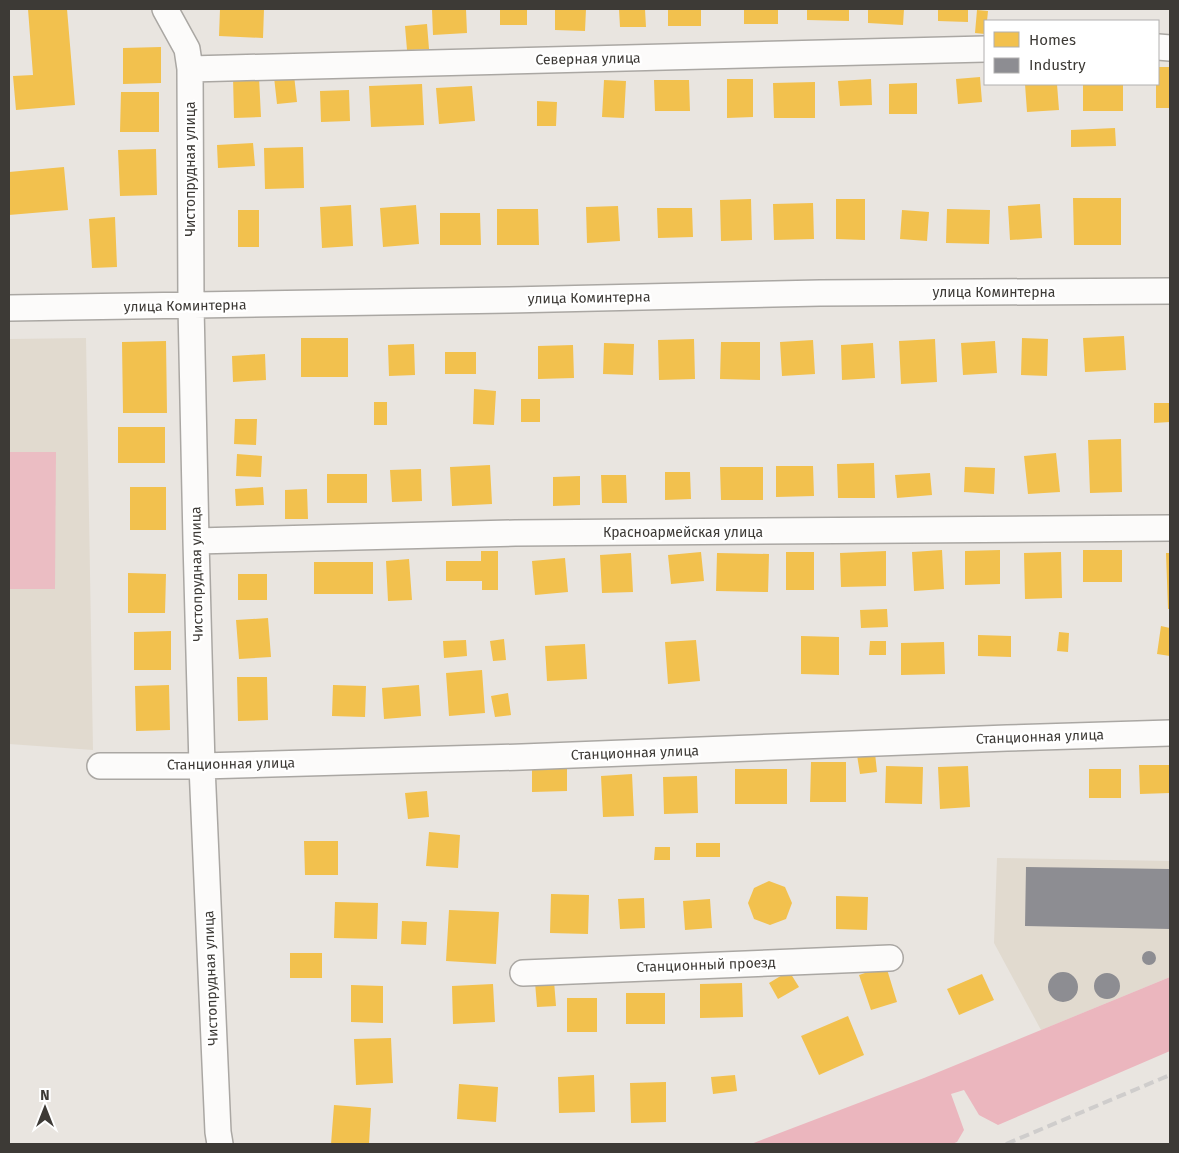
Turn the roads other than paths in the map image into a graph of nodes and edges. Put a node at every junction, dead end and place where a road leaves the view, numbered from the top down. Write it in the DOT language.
graph roads {
  1 [pos="165,9"];
  2 [pos="984,49"];
  3 [pos="190,69"];
  4 [pos="1170,291"];
  5 [pos="191,306"];
  6 [pos="9,308"];
  7 [pos="1170,528"];
  8 [pos="196,542"];
  9 [pos="1170,733"];
  10 [pos="100,766"];
  11 [pos="202,766"];
  12 [pos="890,958"];
  13 [pos="523,973"];
  14 [pos="220,1144"];
  1 -- 3 [label="street, Чистопрудная улица"];
  2 -- 3 [label="street, Северная улица"];
  3 -- 5 [label="street, Чистопрудная улица"];
  4 -- 5 [label="street, улица Коминтерна"];
  5 -- 6 [label="street, улица Коминтерна"];
  5 -- 8 [label="street, Чистопрудная улица"];
  7 -- 8 [label="street, Красноармейская улица"];
  8 -- 11 [label="street, Чистопрудная улица"];
  9 -- 11 [label="street, Станционная улица"];
  10 -- 11 [label="street, Станционная улица"];
  11 -- 14 [label="street, Чистопрудная улица"];
  12 -- 13 [label="street, Станционный проезд"];
}
